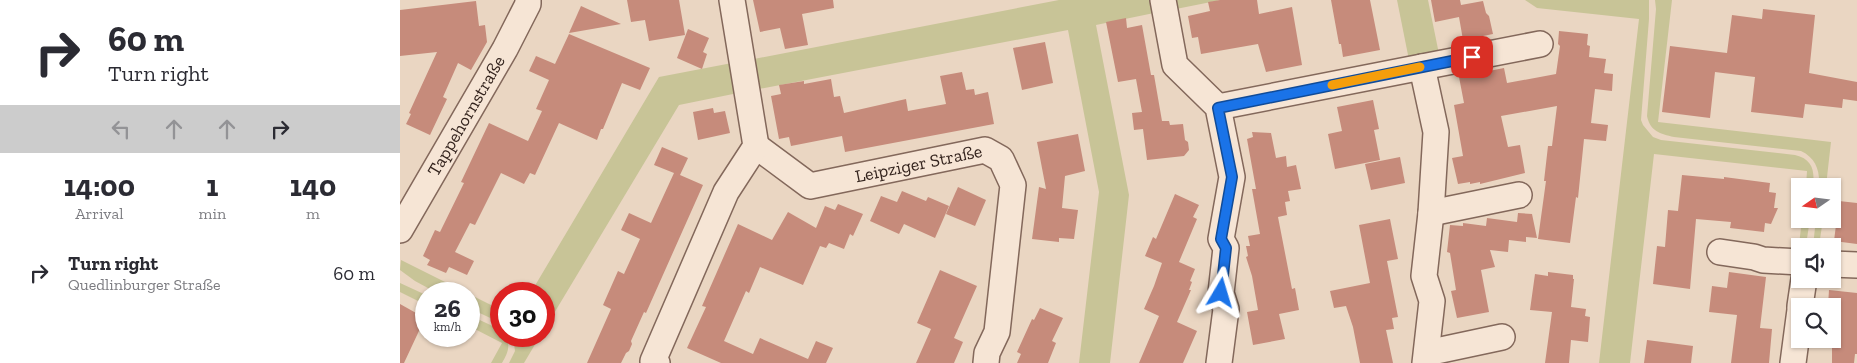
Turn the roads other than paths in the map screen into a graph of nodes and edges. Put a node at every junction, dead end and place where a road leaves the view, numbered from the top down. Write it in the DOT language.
graph roads {
  1 [pos="528,0"];
  2 [pos="732,0"];
  3 [pos="1163,0"];
  4 [pos="1540,44"];
  5 [pos="1422,67"];
  6 [pos="1218,108"];
  7 [pos="756,146"];
  8 [pos="1519,195"];
  9 [pos="1431,213"];
  10 [pos="400,230"];
  11 [pos="1720,252"];
  12 [pos="1791,262"];
  13 [pos="1841,263"];
  14 [pos="1857,265"];
  15 [pos="1502,337"];
  16 [pos="1795,348"];
  17 [pos="1426,358"];
  18 [pos="657,363"];
  19 [pos="986,363"];
  20 [pos="1220,363"];
  21 [pos="1793,363"];
  1 -- 10 [label="street, Tappehornstraße"];
  2 -- 7 [label="street"];
  3 -- 6 [label="street"];
  4 -- 5 [label="street"];
  5 -- 6 [label="street"];
  5 -- 9 [label="street"];
  6 -- 20 [label="street"];
  7 -- 18 [label="street"];
  7 -- 19 [label="street, Leipziger Straße"];
  8 -- 9 [label="street"];
  9 -- 17 [label="street"];
  11 -- 12 [label="street"];
  13 -- 14 [label="street"];
  15 -- 17 [label="street"];
  16 -- 21 [label="street"];
}
